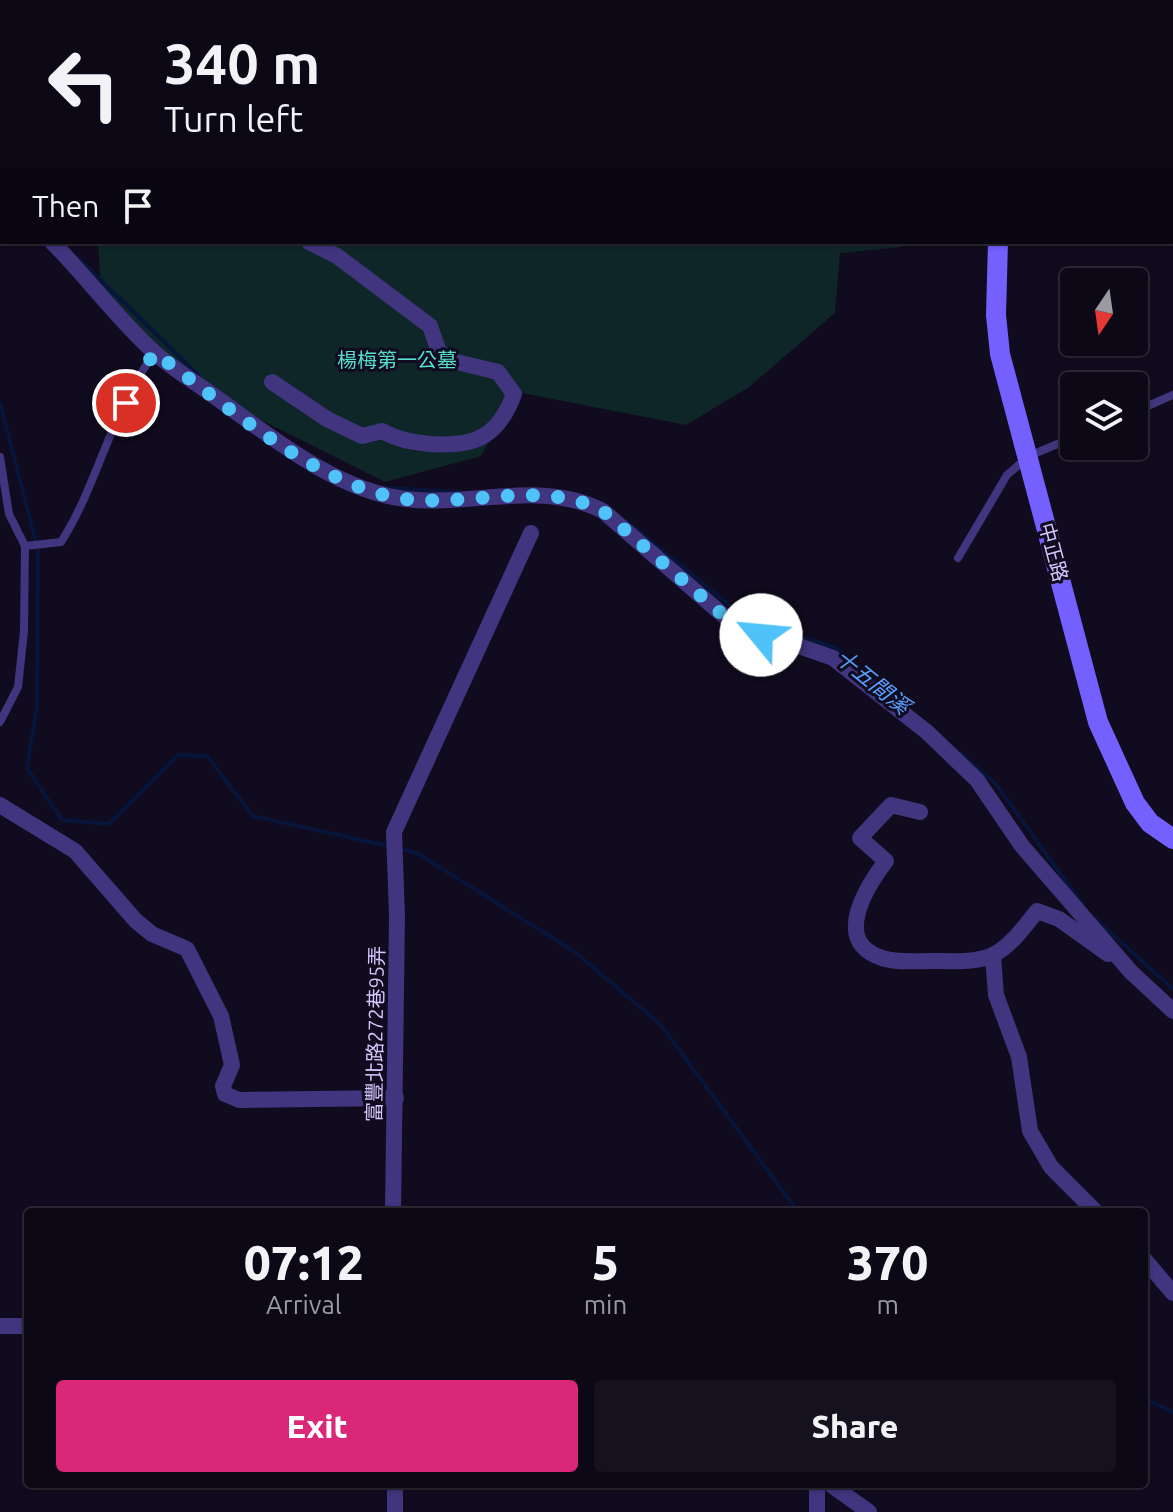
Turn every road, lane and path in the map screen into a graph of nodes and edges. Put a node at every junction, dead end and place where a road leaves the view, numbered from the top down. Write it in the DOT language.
graph roads {
  1 [pos="54,244"];
  2 [pos="313,244"];
  3 [pos="998,244"];
  4 [pos="155,353"];
  5 [pos="272,382"];
  6 [pos="1173,395"];
  7 [pos="1148,406"];
  8 [pos="1060,443"];
  9 [pos="1029,456"];
  10 [pos="0,457"];
  11 [pos="3,489"];
  12 [pos="531,533"];
  13 [pos="27,546"];
  14 [pos="958,558"];
  15 [pos="0,722"];
  16 [pos="0,805"];
  17 [pos="920,812"];
  18 [pos="1173,839"];
  19 [pos="993,956"];
  20 [pos="1131,972"];
  21 [pos="1173,1011"];
  22 [pos="396,1098"];
  23 [pos="393,1208"];
  24 [pos="1092,1208"];
  25 [pos="1148,1264"];
  26 [pos="1173,1293"];
  27 [pos="0,1326"];
  28 [pos="24,1326"];
  29 [pos="395,1488"];
  30 [pos="817,1488"];
  31 [pos="836,1488"];
  32 [pos="395,1512"];
  33 [pos="817,1512"];
  34 [pos="869,1512"];
  1 -- 4 [label="street"];
  2 -- 5 [label="street"];
  3 -- 9 [label="street, 中正路"];
  4 -- 13 [label="lane"];
  4 -- 20 [label="street"];
  6 -- 7 [label="lane"];
  8 -- 9 [label="lane"];
  9 -- 14 [label="lane"];
  9 -- 18 [label="street, 中正路"];
  10 -- 11 [label="lane"];
  11 -- 13 [label="lane"];
  12 -- 22 [label="street, 富豐北路272巷95弄"];
  13 -- 15 [label="lane"];
  16 -- 22 [label="street"];
  17 -- 19 [label="street"];
  19 -- 20 [label="street"];
  19 -- 24 [label="street"];
  20 -- 21 [label="street"];
  22 -- 23 [label="street, 富豐北路272巷95弄"];
  25 -- 26 [label="street"];
  27 -- 28 [label="street"];
  29 -- 32 [label="street"];
  30 -- 33 [label="street"];
  31 -- 34 [label="street"];
}
